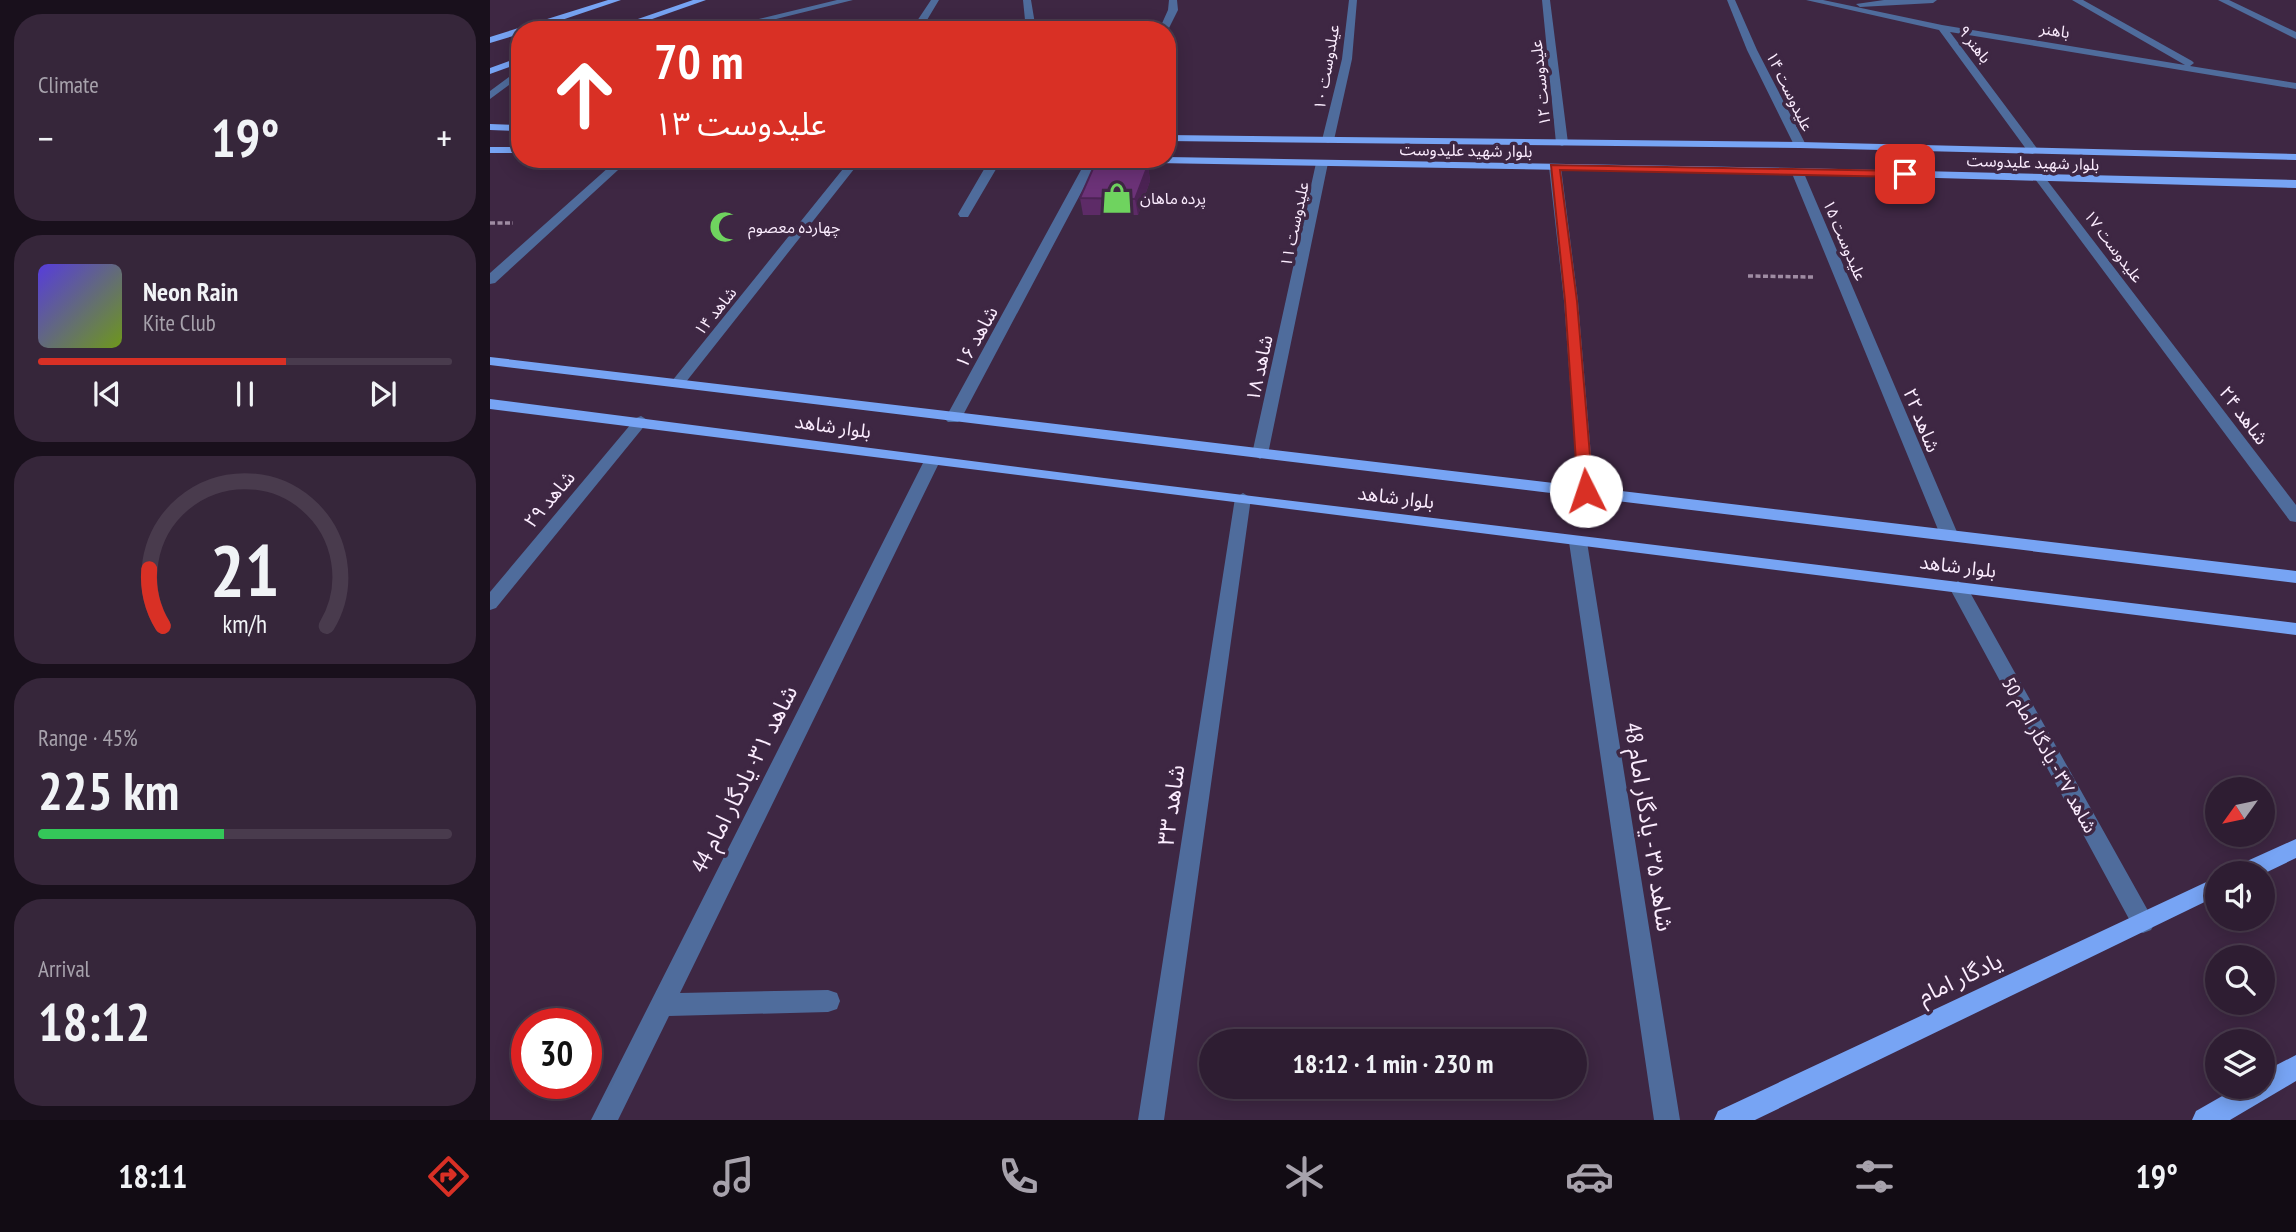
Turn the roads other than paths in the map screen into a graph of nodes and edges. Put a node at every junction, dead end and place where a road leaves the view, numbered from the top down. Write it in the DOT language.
graph roads {
  1 [pos="617,0"];
  2 [pos="702,0"];
  3 [pos="811,0"];
  4 [pos="849,0"];
  5 [pos="935,0"];
  6 [pos="1027,0"];
  7 [pos="1172,0"];
  8 [pos="1353,0"];
  9 [pos="1546,0"];
  10 [pos="1731,0"];
  11 [pos="1810,0"];
  12 [pos="1927,0"];
  13 [pos="1933,0"];
  14 [pos="2076,0"];
  15 [pos="2222,0"];
  16 [pos="1839,6"];
  17 [pos="799,12"];
  18 [pos="550,21"];
  19 [pos="638,21"];
  20 [pos="758,21"];
  21 [pos="788,21"];
  22 [pos="922,21"];
  23 [pos="1030,21"];
  24 [pos="1168,21"];
  25 [pos="1942,27"];
  26 [pos="511,33"];
  27 [pos="2296,36"];
  28 [pos="490,40"];
  29 [pos="511,64"];
  30 [pos="2202,70"];
  31 [pos="490,71"];
  32 [pos="511,79"];
  33 [pos="2296,86"];
  34 [pos="490,96"];
  35 [pos="490,127"];
  36 [pos="511,128"];
  37 [pos="1176,138"];
  38 [pos="1328,140"];
  39 [pos="1478,142"];
  40 [pos="1562,143"];
  41 [pos="1800,145"];
  42 [pos="490,150"];
  43 [pos="511,150"];
  44 [pos="2033,151"];
  45 [pos="2296,157"];
  46 [pos="1176,160"];
  47 [pos="1322,163"];
  48 [pos="1477,166"];
  49 [pos="1555,167"];
  50 [pos="615,168"];
  51 [pos="850,168"];
  52 [pos="991,168"];
  53 [pos="1090,168"];
  54 [pos="1797,171"];
  55 [pos="2039,177"];
  56 [pos="2295,185"];
  57 [pos="964,214"];
  58 [pos="490,279"];
  59 [pos="1296,291"];
  60 [pos="1860,322"];
  61 [pos="2161,337"];
  62 [pos="490,361"];
  63 [pos="677,384"];
  64 [pos="490,404"];
  65 [pos="953,419"];
  66 [pos="641,421"];
  67 [pos="1260,454"];
  68 [pos="932,461"];
  69 [pos="1586,491"];
  70 [pos="1243,498"];
  71 [pos="2296,517"];
  72 [pos="1948,533"];
  73 [pos="1578,542"];
  74 [pos="2296,577"];
  75 [pos="1958,587"];
  76 [pos="490,604"];
  77 [pos="2296,629"];
  78 [pos="2296,848"];
  79 [pos="2269,861"];
  80 [pos="2205,892"];
  81 [pos="2143,923"];
  82 [pos="828,1001"];
  83 [pos="660,1005"];
  84 [pos="2296,1067"];
  85 [pos="2275,1079"];
  86 [pos="2240,1099"];
  87 [pos="604,1120"];
  88 [pos="1151,1120"];
  89 [pos="1667,1120"];
  90 [pos="1727,1120"];
  91 [pos="2205,1120"];
  1 -- 18 [label="main road"];
  2 -- 19 [label="main road"];
  3 -- 17 [label="street"];
  4 -- 17 [label="street"];
  5 -- 22 [label="street"];
  6 -- 23 [label="street"];
  7 -- 24 [label="street"];
  8 -- 38 [label="street, عیلدوست ۱۰"];
  9 -- 40 [label="street, علیدوست ۱۲"];
  10 -- 41 [label="street, علیدوست ۱۴"];
  11 -- 16 [label="street, باهنر"];
  12 -- 13 [label="street"];
  12 -- 16 [label="street"];
  14 -- 30 [label="street"];
  15 -- 27 [label="street"];
  16 -- 25 [label="street, باهنر"];
  17 -- 20 [label="street"];
  17 -- 21 [label="street"];
  25 -- 30 [label="street, باهنر"];
  25 -- 44 [label="street, باهنر ۹"];
  26 -- 28 [label="main road"];
  29 -- 31 [label="main road"];
  30 -- 33 [label="street, باهنر"];
  32 -- 34 [label="street"];
  35 -- 36 [label="main road"];
  37 -- 38 [label="main road, بلوار شهید علیدوست"];
  38 -- 39 [label="main road, بلوار شهید علیدوست"];
  39 -- 40 [label="main road, بلوار شهید علیدوست"];
  39 -- 48 [label="main road"];
  40 -- 41 [label="main road, بلوار شهید علیدوست"];
  41 -- 44 [label="main road, بلوار شهید علیدوست"];
  42 -- 43 [label="main road"];
  44 -- 45 [label="main road, بلوار شهید علیدوست"];
  46 -- 47 [label="main road, بلوار شهید علیدوست"];
  47 -- 48 [label="main road, بلوار شهید علیدوست"];
  47 -- 59 [label="street, علیدوست ۱۱"];
  48 -- 49 [label="main road, بلوار شهید علیدوست"];
  49 -- 54 [label="main road, بلوار شهید علیدوست"];
  49 -- 69 [label="street"];
  50 -- 58 [label="street"];
  51 -- 63 [label="street, شاهد ۱۴"];
  52 -- 57 [label="street"];
  53 -- 65 [label="street, شاهد ۱۶"];
  54 -- 55 [label="main road, بلوار شهید علیدوست"];
  54 -- 60 [label="street, علیدوست ۱۵"];
  55 -- 56 [label="main road, بلوار شهید علیدوست"];
  55 -- 61 [label="street, علیدوست ۱۷"];
  59 -- 67 [label="street, شاهد ۱۸"];
  60 -- 72 [label="street, شاهد ۲۲"];
  61 -- 71 [label="street, شاهد ۲۴"];
  62 -- 63 [label="main road, بلوار شاهد"];
  63 -- 65 [label="main road, بلوار شاهد"];
  64 -- 66 [label="main road, بلوار شاهد"];
  65 -- 67 [label="main road, بلوار شاهد"];
  66 -- 68 [label="main road, بلوار شاهد"];
  66 -- 76 [label="street, شاهد ۲۹"];
  67 -- 69 [label="main road, بلوار شاهد"];
  68 -- 70 [label="main road, بلوار شاهد"];
  68 -- 83 [label="street, شاهد ۳۱- یادگار امام 44"];
  69 -- 72 [label="main road, بلوار شاهد"];
  70 -- 73 [label="main road, بلوار شاهد"];
  70 -- 88 [label="street, شاهد ۳۳"];
  72 -- 74 [label="main road, بلوار شاهد"];
  73 -- 75 [label="main road, بلوار شاهد"];
  73 -- 89 [label="street, شاهد ۳۵ - یادگار امام 48"];
  75 -- 77 [label="main road, بلوار شاهد"];
  75 -- 81 [label="street, شاهد ۳۷ - یادگار امام 50"];
  78 -- 79 [label="main road"];
  80 -- 81 [label="main road, یادگار امام"];
  81 -- 90 [label="main road, یادگار امام"];
  82 -- 83 [label="street"];
  83 -- 87 [label="street, شاهد ۳۱- یادگار امام 44"];
  84 -- 85 [label="main road"];
  86 -- 91 [label="main road"];
}
